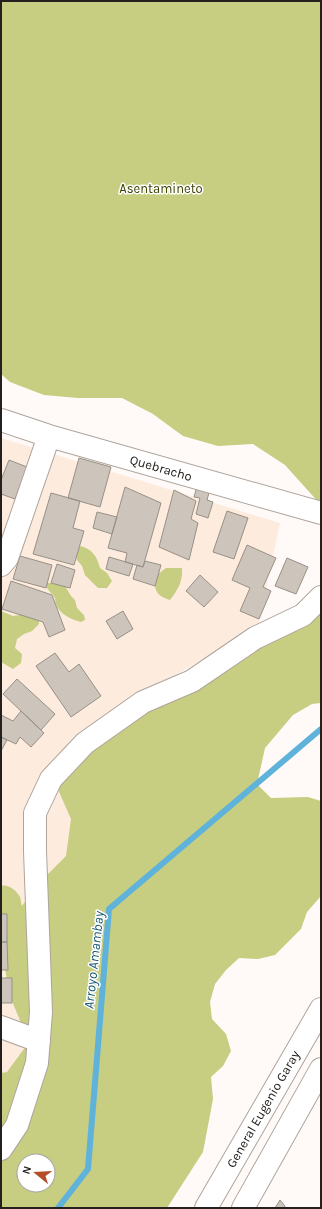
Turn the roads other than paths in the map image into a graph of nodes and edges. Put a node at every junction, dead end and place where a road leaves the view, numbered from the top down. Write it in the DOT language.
graph roads {
  1 [pos="1,420"];
  2 [pos="49,436"];
  3 [pos="321,513"];
  4 [pos="1,565"];
  5 [pos="321,597"];
  6 [pos="321,1009"];
  7 [pos="1,1027"];
  8 [pos="39,1041"];
  9 [pos="321,1069"];
  10 [pos="1,1149"];
  11 [pos="206,1208"];
  12 [pos="243,1208"];
  1 -- 2 [label="street, Quebracho"];
  2 -- 3 [label="street, Quebracho"];
  2 -- 4 [label="street"];
  5 -- 8 [label="street"];
  6 -- 11 [label="street, General Eugenio Garay"];
  7 -- 8 [label="street"];
  8 -- 10 [label="street"];
  9 -- 12 [label="street"];
}
